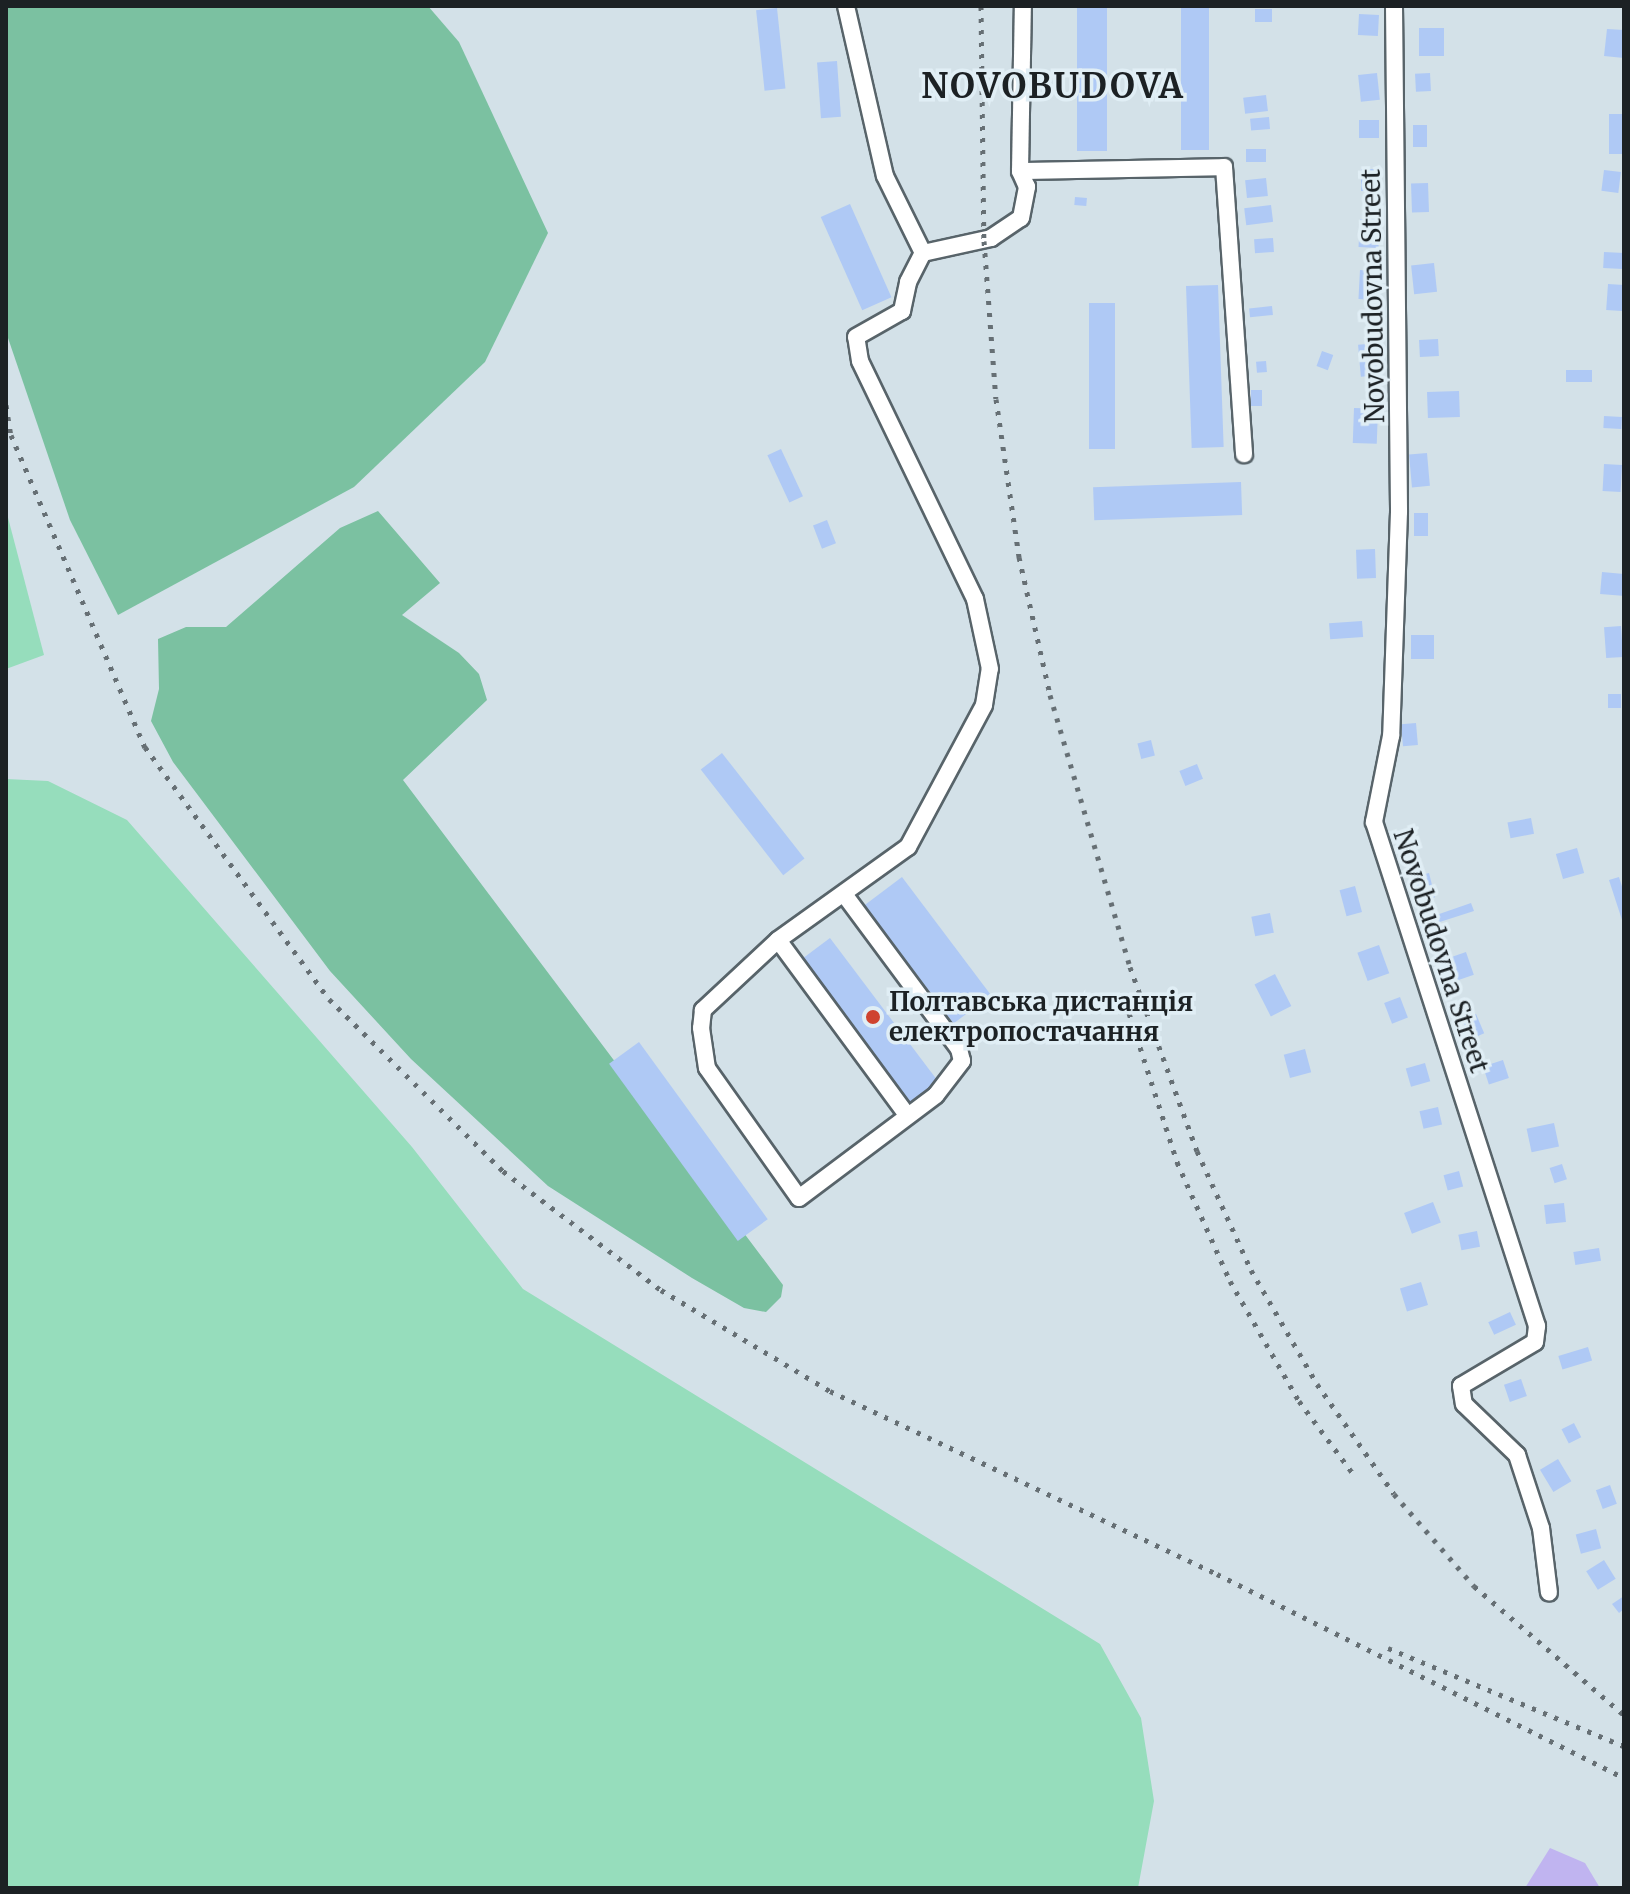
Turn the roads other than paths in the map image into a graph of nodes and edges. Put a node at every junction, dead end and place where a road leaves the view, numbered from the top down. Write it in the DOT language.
graph roads {
  1 [pos="846,6"];
  2 [pos="1023,6"];
  3 [pos="1394,6"];
  4 [pos="1024,179"];
  5 [pos="923,253"];
  6 [pos="1244,454"];
  7 [pos="844,894"];
  8 [pos="778,940"];
  9 [pos="907,1115"];
  10 [pos="1549,1593"];
  1 -- 5 [label="street"];
  2 -- 4 [label="street"];
  3 -- 10 [label="street, Novobudovna Street"];
  4 -- 5 [label="street"];
  4 -- 6 [label="street"];
  5 -- 7 [label="street"];
  7 -- 8 [label="street"];
  7 -- 9 [label="street"];
  8 -- 9 [label="street"];
  8 -- 9 [label="street"];
}
